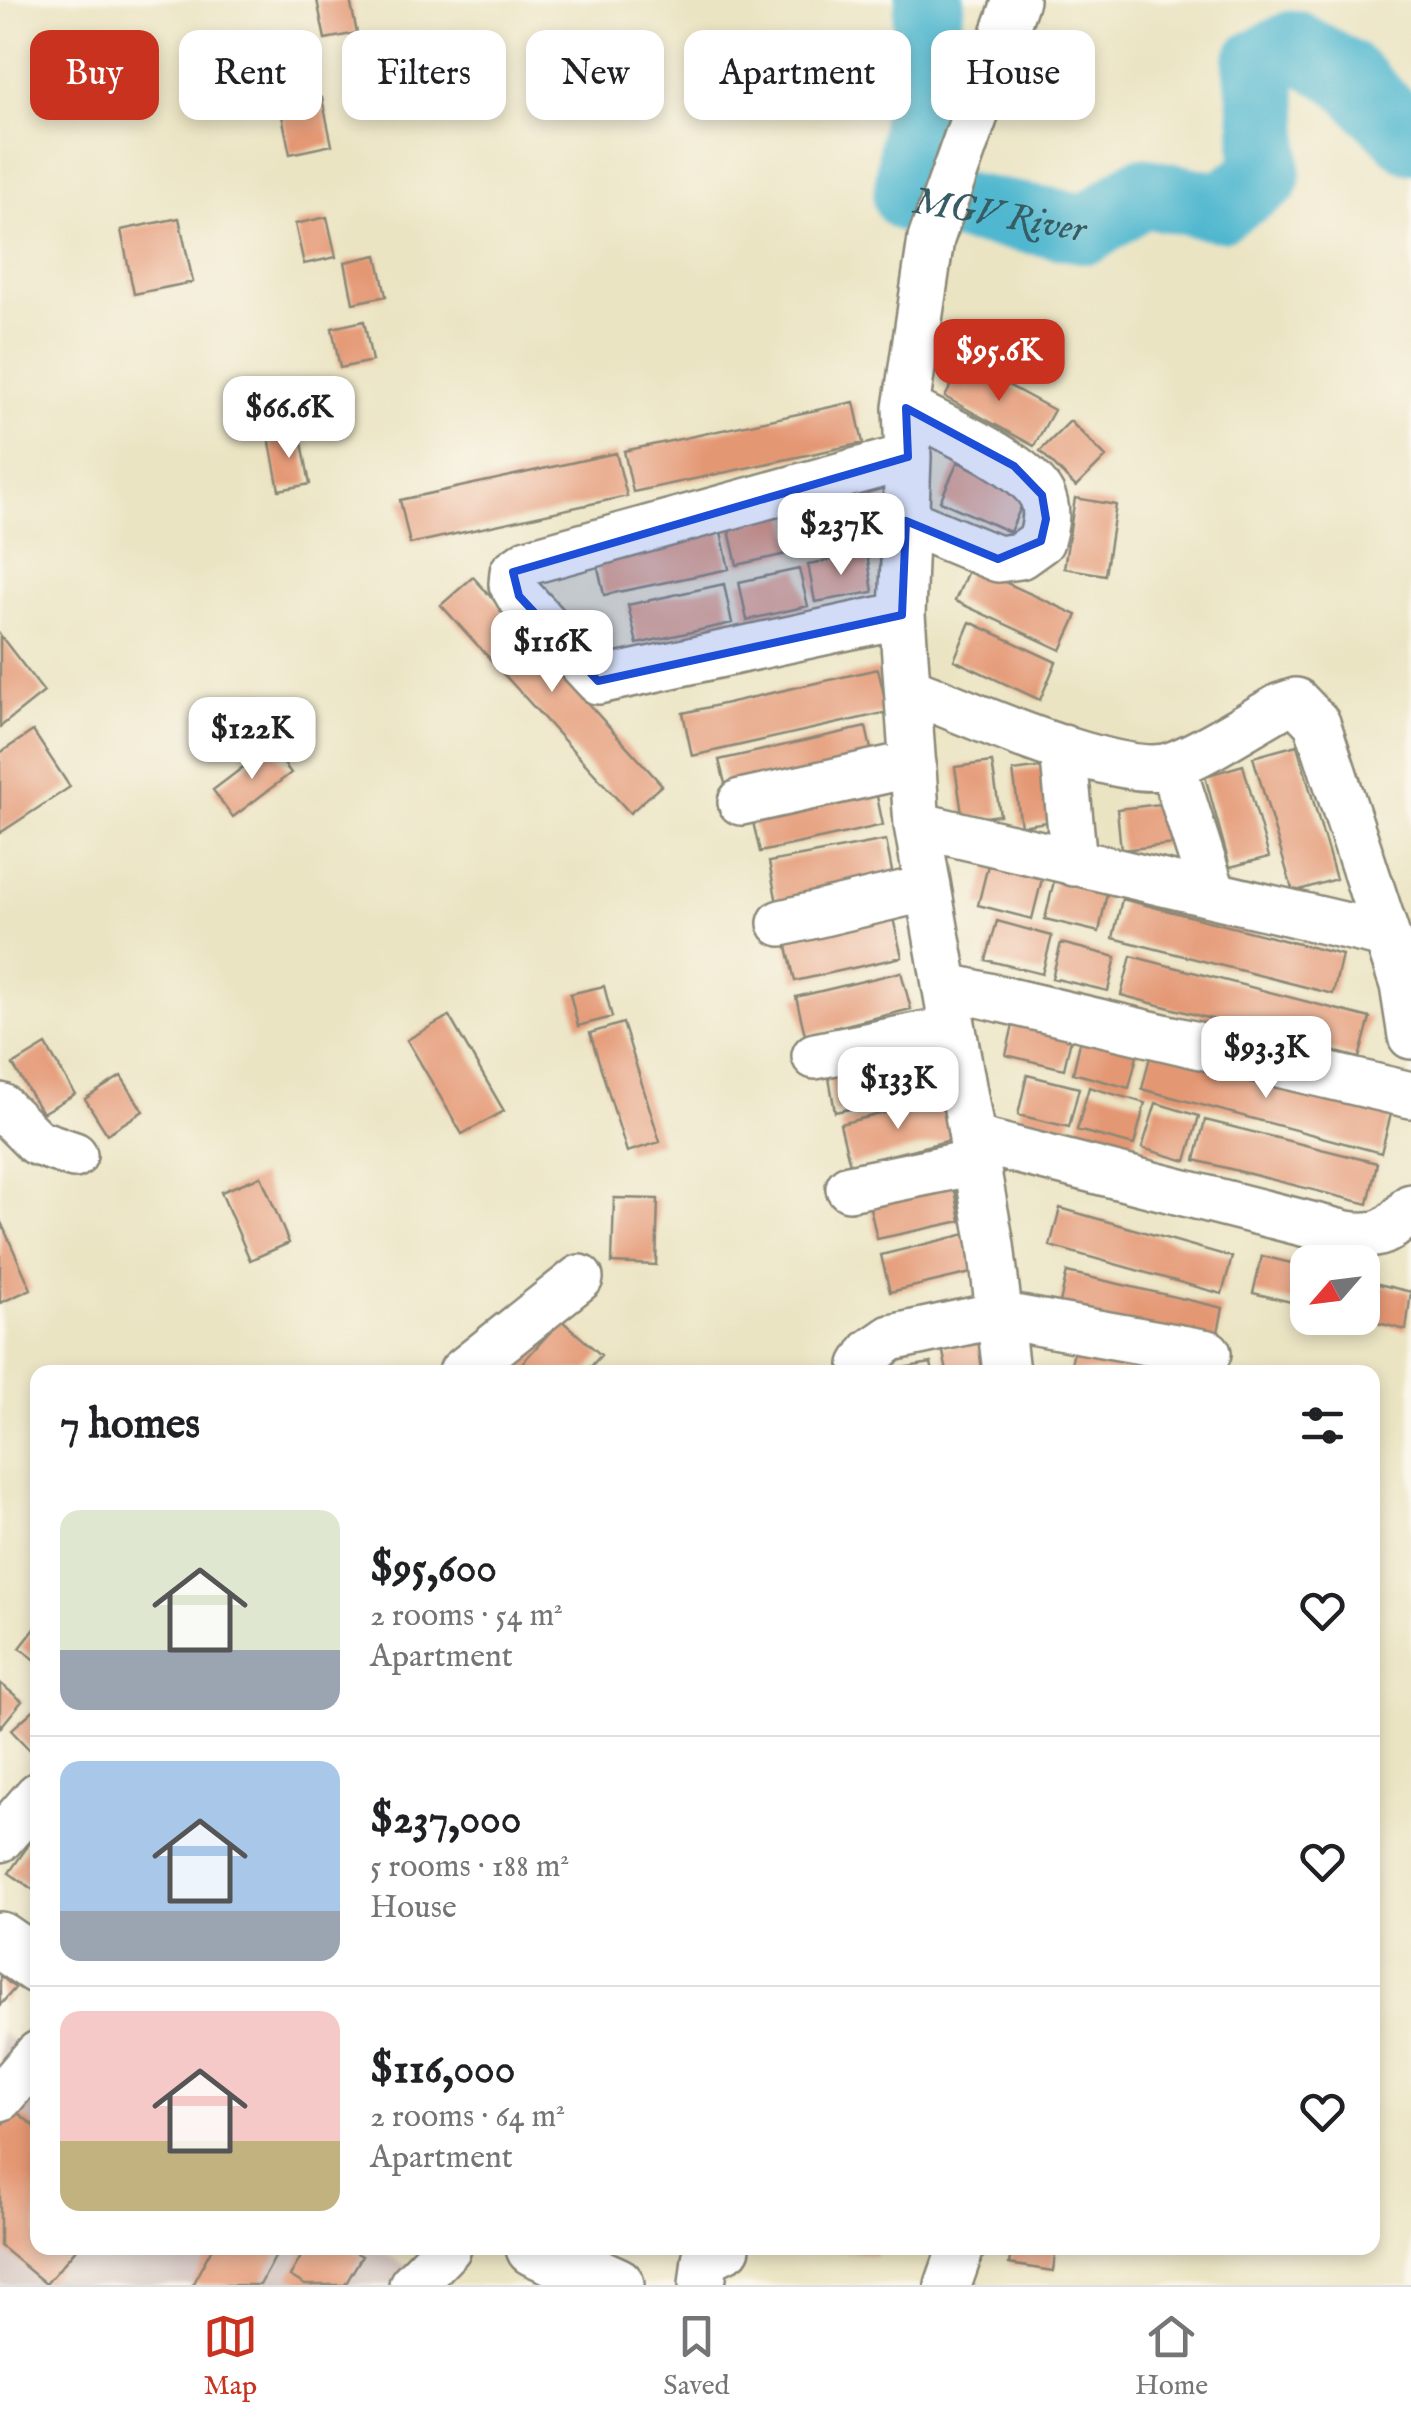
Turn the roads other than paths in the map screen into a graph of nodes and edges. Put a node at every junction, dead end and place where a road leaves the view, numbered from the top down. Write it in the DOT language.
graph roads {
  1 [pos="1016,0"];
  2 [pos="906,408"];
  3 [pos="908,457"];
  4 [pos="906,521"];
  5 [pos="902,616"];
  6 [pos="908,689"];
  7 [pos="1063,748"];
  8 [pos="913,764"];
  9 [pos="1172,765"];
  10 [pos="740,802"];
  11 [pos="917,825"];
  12 [pos="1074,863"];
  13 [pos="928,888"];
  14 [pos="1213,894"];
  15 [pos="782,923"];
  16 [pos="1385,935"];
  17 [pos="948,1008"];
  18 [pos="1411,1036"];
  19 [pos="815,1056"];
  20 [pos="1411,1095"];
  21 [pos="0,1106"];
  22 [pos="974,1150"];
  23 [pos="74,1156"];
  24 [pos="849,1188"];
  25 [pos="1411,1207"];
  26 [pos="580,1278"];
  27 [pos="998,1315"];
  28 [pos="1208,1353"];
  29 [pos="471,1365"];
  30 [pos="863,1365"];
  31 [pos="1005,1365"];
  32 [pos="30,1804"];
  33 [pos="0,1839"];
  34 [pos="0,1940"];
  35 [pos="30,1961"];
  36 [pos="30,2063"];
  37 [pos="0,2098"];
  38 [pos="441,2255"];
  39 [pos="550,2255"];
  40 [pos="712,2255"];
  41 [pos="412,2285"];
  42 [pos="616,2285"];
  43 [pos="702,2285"];
  1 -- 2 [label="street"];
  2 -- 3 [label="street"];
  2 -- 4 [label="street"];
  3 -- 4 [label="street"];
  3 -- 5 [label="street"];
  4 -- 5 [label="street"];
  5 -- 6 [label="street"];
  6 -- 7 [label="street"];
  6 -- 8 [label="street"];
  7 -- 9 [label="street"];
  7 -- 12 [label="street"];
  8 -- 10 [label="street"];
  8 -- 11 [label="street"];
  9 -- 14 [label="street"];
  9 -- 16 [label="street"];
  11 -- 12 [label="street"];
  11 -- 13 [label="street"];
  12 -- 14 [label="street"];
  13 -- 15 [label="street"];
  13 -- 17 [label="street"];
  14 -- 16 [label="street"];
  16 -- 18 [label="street"];
  17 -- 19 [label="street"];
  17 -- 20 [label="street"];
  17 -- 22 [label="street"];
  21 -- 23 [label="street"];
  22 -- 24 [label="street"];
  22 -- 25 [label="street"];
  22 -- 27 [label="street"];
  26 -- 29 [label="street"];
  27 -- 28 [label="street"];
  27 -- 30 [label="street"];
  27 -- 31 [label="street"];
  32 -- 33 [label="street"];
  34 -- 35 [label="main road"];
  36 -- 37 [label="street"];
  38 -- 41 [label="street"];
  39 -- 42 [label="main road"];
  40 -- 43 [label="street"];
}
